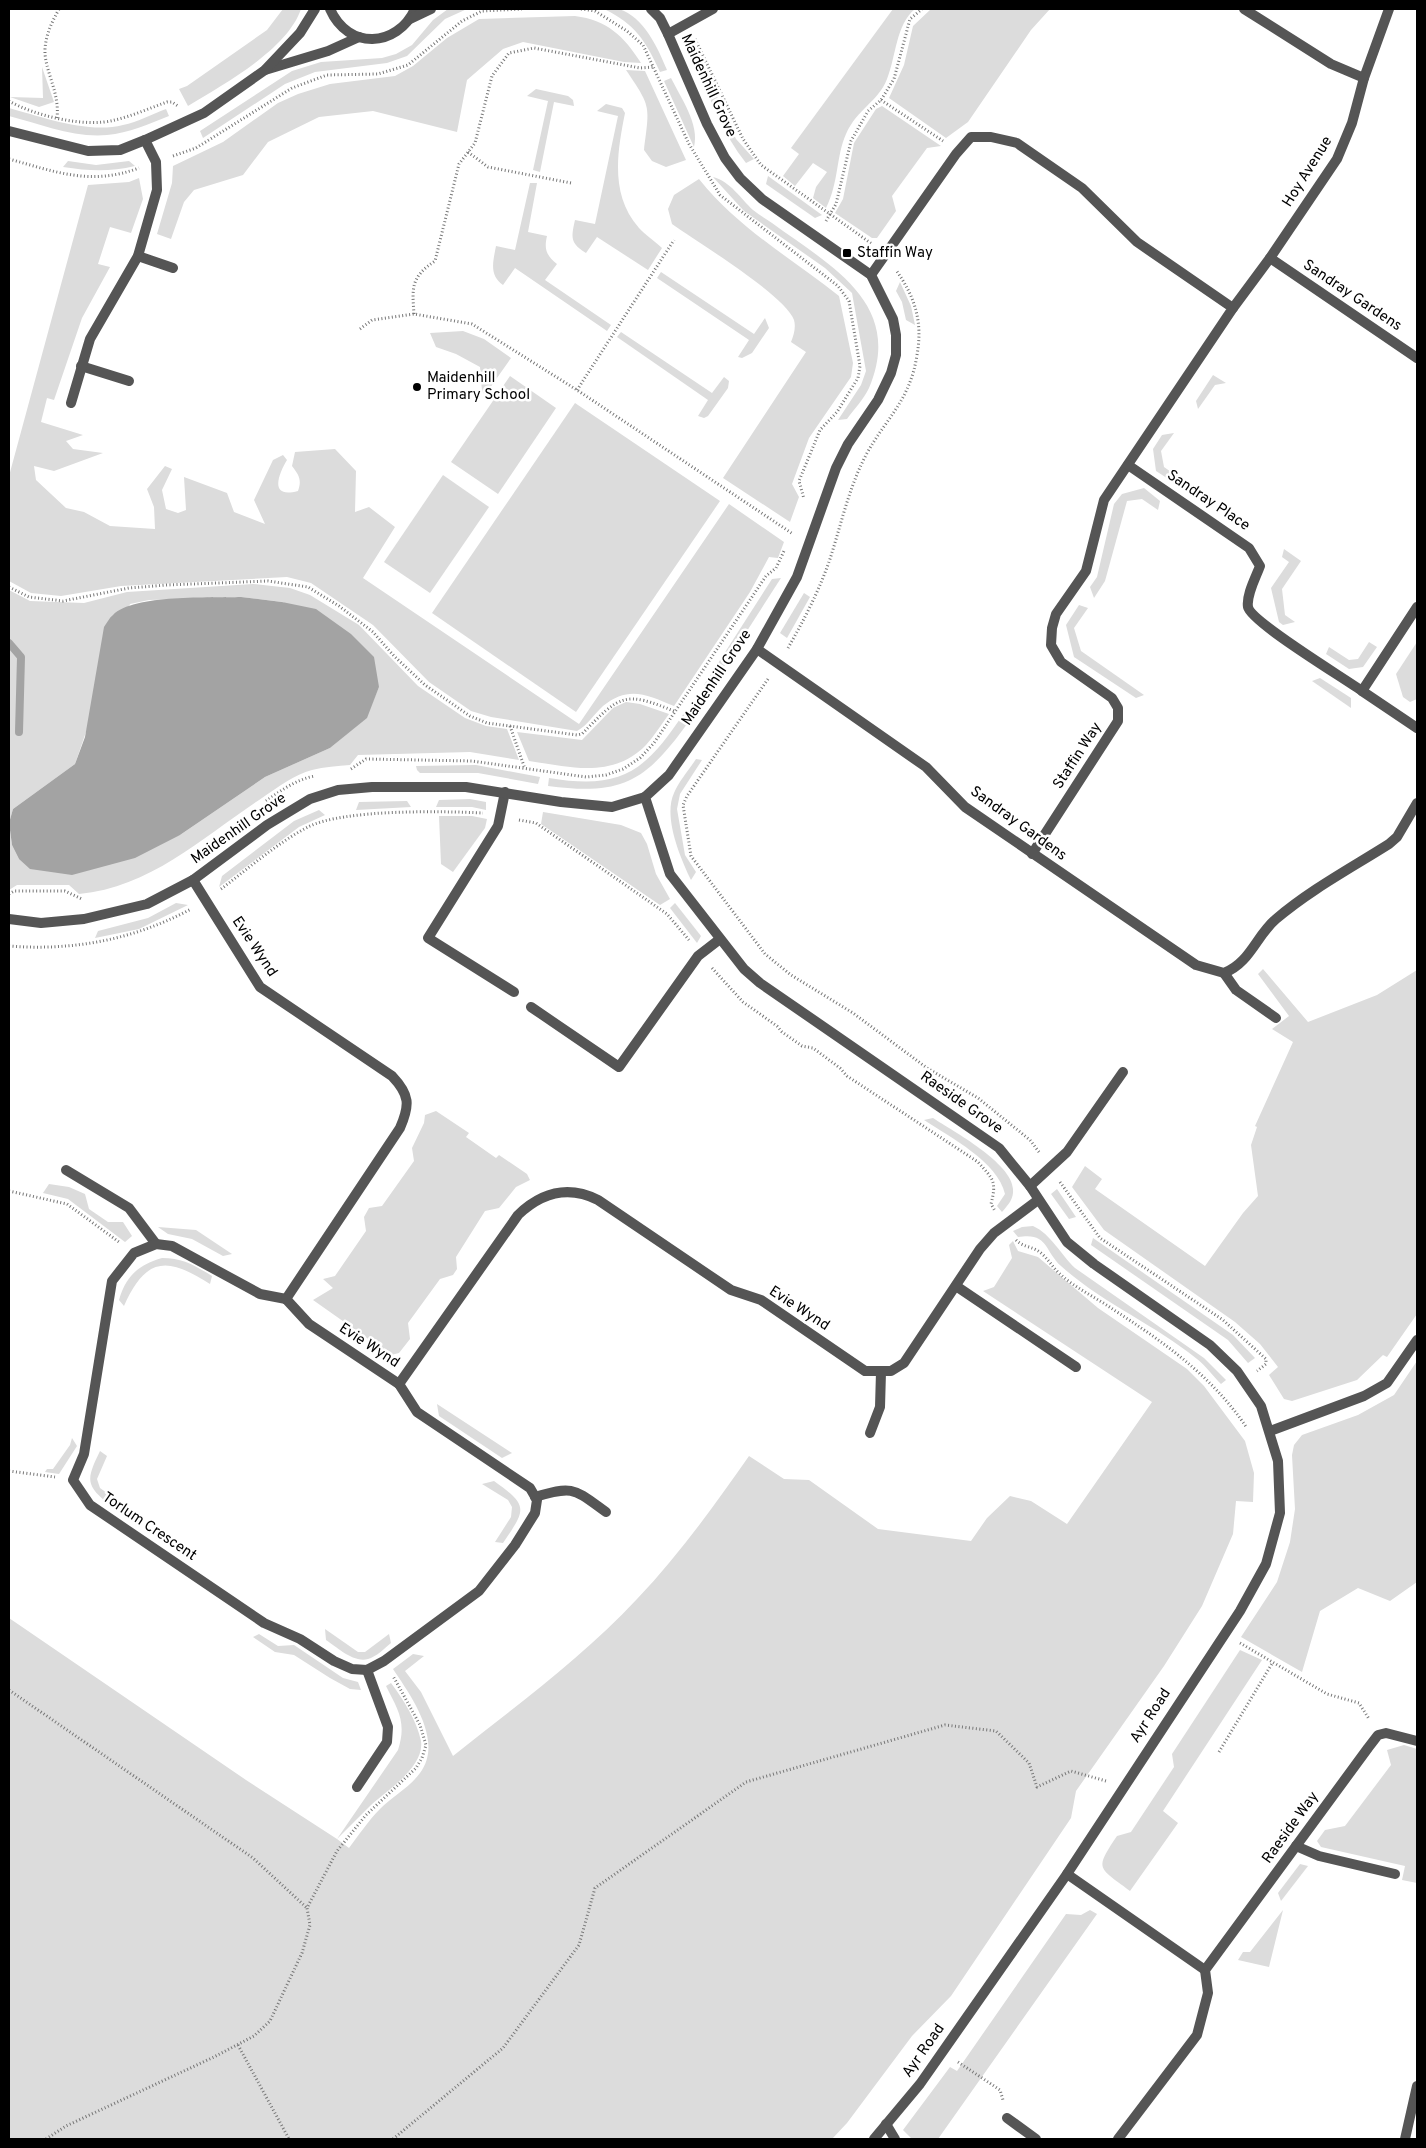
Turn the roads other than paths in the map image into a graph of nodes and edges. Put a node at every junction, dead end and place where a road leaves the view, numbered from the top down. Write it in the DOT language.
graph roads {
  1 [pos="315,9"];
  2 [pos="330,9"];
  3 [pos="415,9"];
  4 [pos="431,9"];
  5 [pos="652,9"];
  6 [pos="713,9"];
  7 [pos="1244,9"];
  8 [pos="1389,9"];
  9 [pos="410,19"];
  10 [pos="668,34"];
  11 [pos="359,37"];
  12 [pos="264,70"];
  13 [pos="1364,78"];
  14 [pos="9,131"];
  15 [pos="145,140"];
  16 [pos="138,256"];
  17 [pos="1270,258"];
  18 [pos="173,268"];
  19 [pos="871,275"];
  20 [pos="1233,308"];
  21 [pos="1417,358"];
  22 [pos="82,366"];
  23 [pos="129,380"];
  24 [pos="71,403"];
  25 [pos="1128,465"];
  26 [pos="1417,608"];
  27 [pos="756,648"];
  28 [pos="1362,690"];
  29 [pos="1417,728"];
  30 [pos="505,792"];
  31 [pos="645,797"];
  32 [pos="1417,803"];
  33 [pos="1032,854"];
  34 [pos="192,880"];
  35 [pos="9,919"];
  36 [pos="720,939"];
  37 [pos="1224,973"];
  38 [pos="514,992"];
  39 [pos="531,1006"];
  40 [pos="1276,1018"];
  41 [pos="1123,1072"];
  42 [pos="66,1170"];
  43 [pos="1030,1186"];
  44 [pos="1038,1200"];
  45 [pos="156,1244"];
  46 [pos="956,1286"];
  47 [pos="286,1299"];
  48 [pos="1417,1340"];
  49 [pos="1076,1367"];
  50 [pos="881,1372"];
  51 [pos="400,1384"];
  52 [pos="1270,1431"];
  53 [pos="870,1433"];
  54 [pos="535,1497"];
  55 [pos="606,1512"];
  56 [pos="367,1670"];
  57 [pos="1417,1741"];
  58 [pos="357,1787"];
  59 [pos="1296,1846"];
  60 [pos="1067,1874"];
  61 [pos="1395,1874"];
  62 [pos="1205,1970"];
  63 [pos="1417,2086"];
  64 [pos="1007,2118"];
  65 [pos="886,2124"];
  66 [pos="874,2139"];
  67 [pos="895,2139"];
  68 [pos="1036,2139"];
  69 [pos="1118,2139"];
  70 [pos="1405,2139"];
  1 -- 12 [label="street"];
  2 -- 11 [label="street"];
  3 -- 9 [label="street"];
  4 -- 9 [label="street"];
  5 -- 10 [label="street, Maidenhill Grove"];
  6 -- 10 [label="street"];
  7 -- 13 [label="street"];
  8 -- 13 [label="street, Hoy Avenue"];
  9 -- 11 [label="street"];
  10 -- 19 [label="street, Maidenhill Grove"];
  11 -- 12 [label="street"];
  12 -- 15 [label="street"];
  13 -- 17 [label="street, Hoy Avenue"];
  14 -- 15 [label="street"];
  15 -- 16 [label="street"];
  16 -- 18 [label="street"];
  16 -- 22 [label="street"];
  17 -- 20 [label="street, Hoy Avenue"];
  17 -- 21 [label="street, Sandray Gardens"];
  19 -- 20 [label="street"];
  19 -- 27 [label="street, Maidenhill Grove"];
  20 -- 25 [label="street, Staffin Way"];
  22 -- 23 [label="street"];
  22 -- 24 [label="street"];
  25 -- 28 [label="street, Sandray Place"];
  25 -- 33 [label="street, Staffin Way"];
  26 -- 28 [label="street"];
  27 -- 31 [label="street, Maidenhill Grove"];
  27 -- 33 [label="street, Sandray Gardens"];
  28 -- 29 [label="street"];
  30 -- 31 [label="street, Maidenhill Grove"];
  30 -- 34 [label="street, Maidenhill Grove"];
  30 -- 38 [label="street"];
  31 -- 36 [label="street, Raeside Grove"];
  32 -- 37 [label="street"];
  33 -- 37 [label="street, Sandray Gardens"];
  34 -- 35 [label="street, Maidenhill Grove"];
  34 -- 47 [label="street, Evie Wynd"];
  36 -- 39 [label="street"];
  36 -- 43 [label="street, Raeside Grove"];
  37 -- 40 [label="street"];
  41 -- 43 [label="street"];
  42 -- 45 [label="street"];
  43 -- 44 [label="street, Raeside Grove"];
  44 -- 46 [label="street"];
  44 -- 52 [label="street, Raeside Grove"];
  45 -- 47 [label="street"];
  45 -- 56 [label="street, Torlum Crescent"];
  46 -- 49 [label="street"];
  46 -- 50 [label="street"];
  47 -- 51 [label="street, Evie Wynd"];
  48 -- 52 [label="street"];
  50 -- 51 [label="street, Evie Wynd"];
  50 -- 53 [label="street"];
  51 -- 54 [label="street"];
  52 -- 60 [label="street, Ayr Road"];
  54 -- 55 [label="street"];
  54 -- 56 [label="street"];
  56 -- 58 [label="street"];
  57 -- 59 [label="street, Raeside Way"];
  59 -- 61 [label="street"];
  59 -- 62 [label="street, Raeside Way"];
  60 -- 62 [label="street"];
  60 -- 65 [label="street, Ayr Road"];
  62 -- 69 [label="street"];
  63 -- 70 [label="street"];
  64 -- 68 [label="street"];
  65 -- 66 [label="street, Ayr Road"];
  65 -- 67 [label="street"];
}
